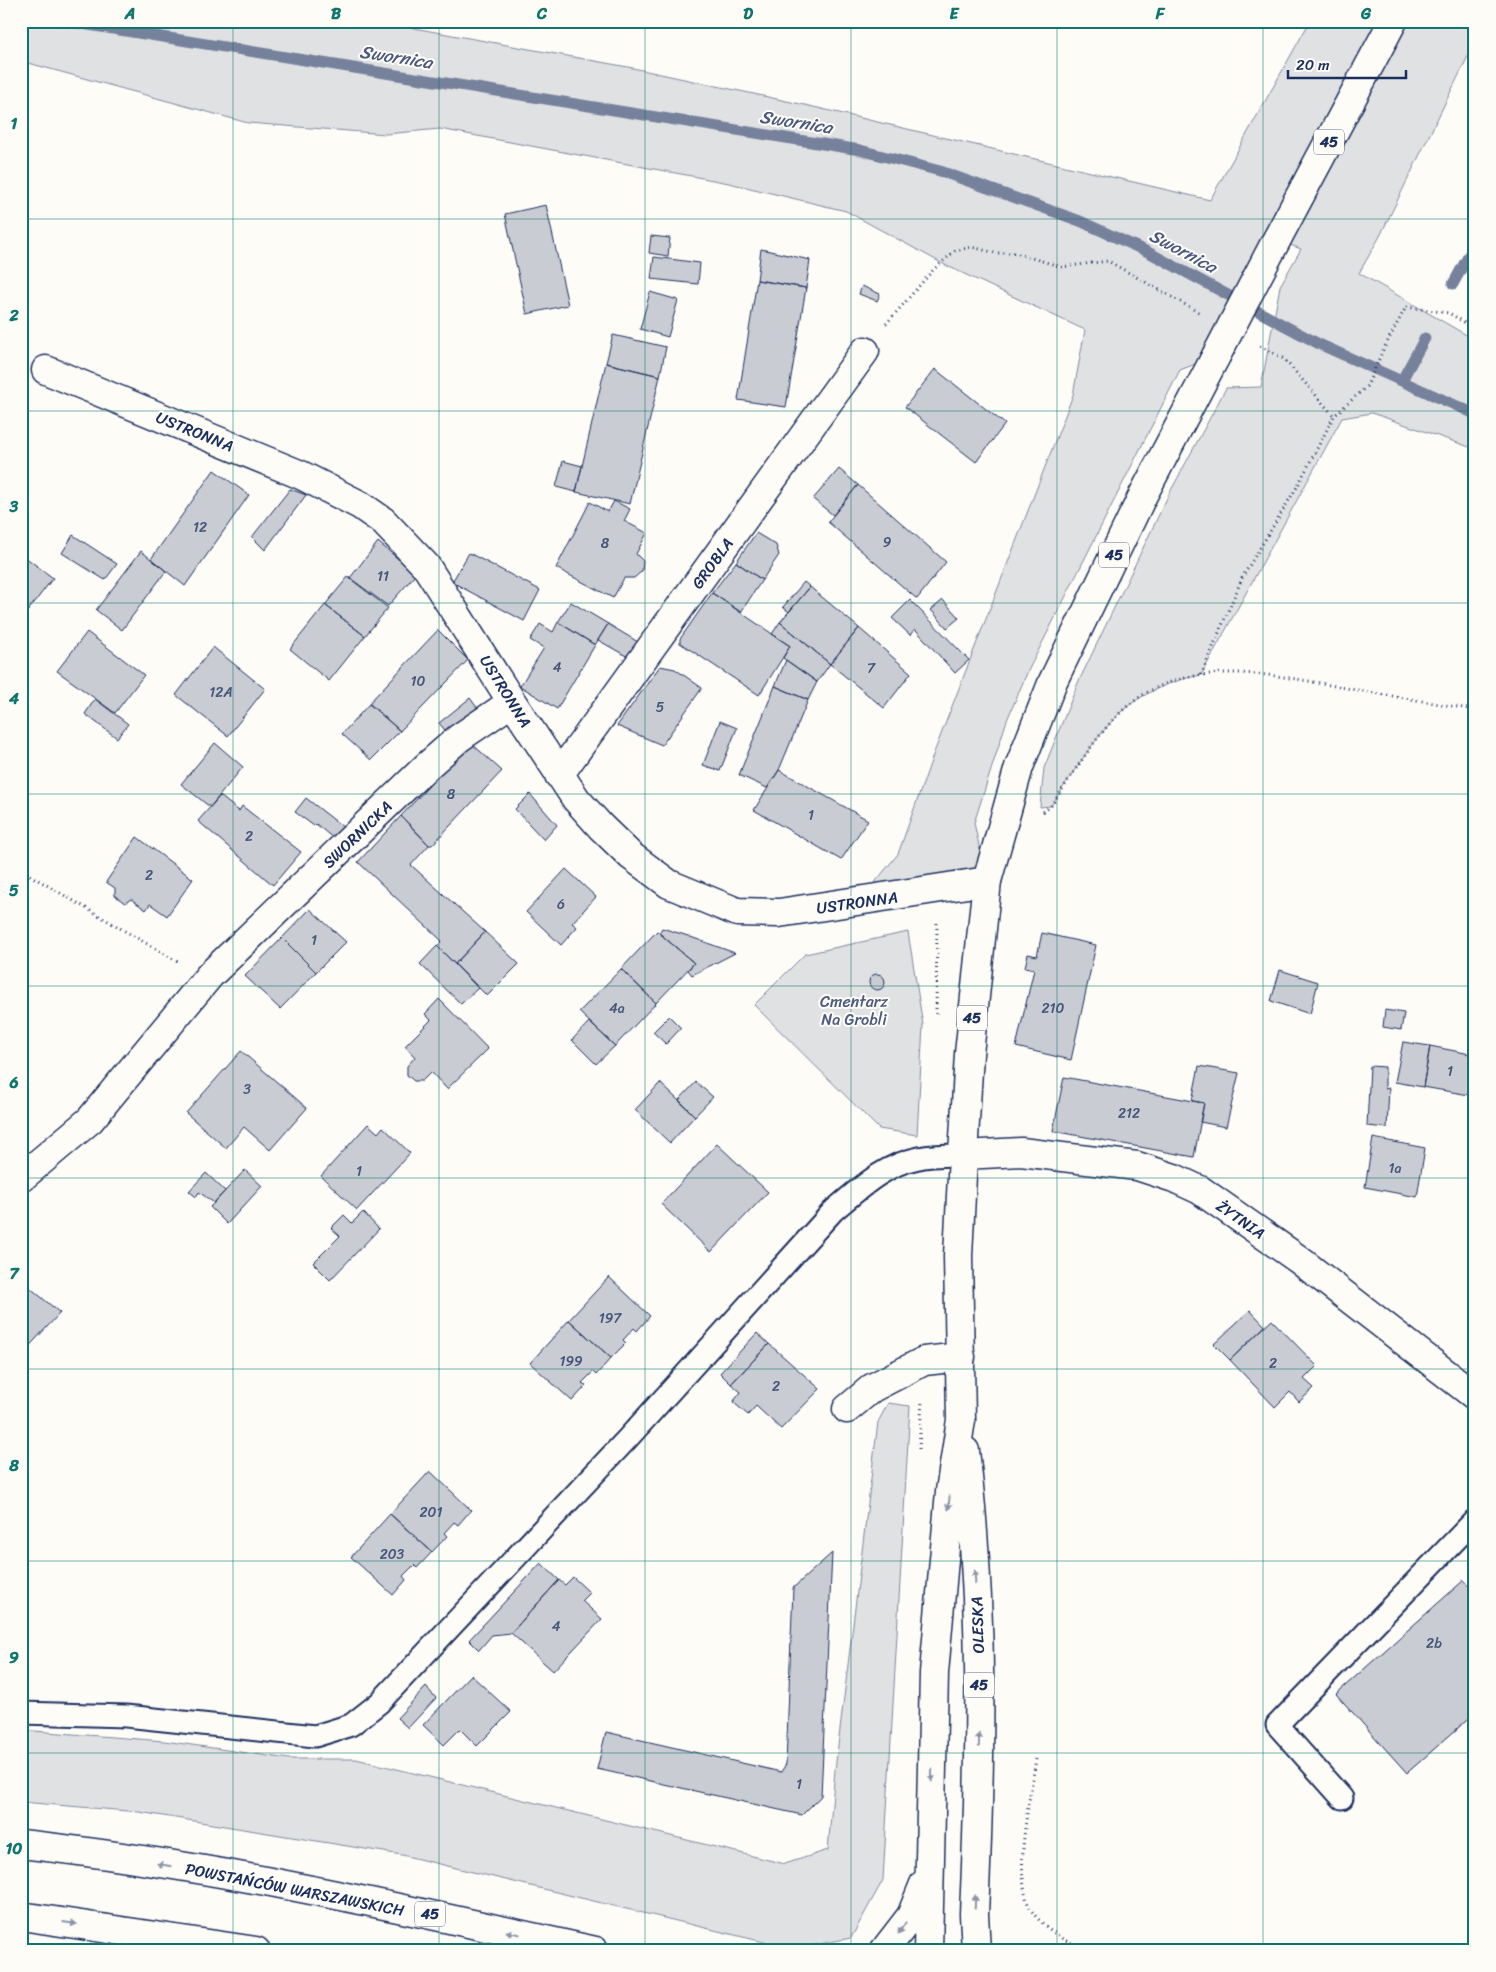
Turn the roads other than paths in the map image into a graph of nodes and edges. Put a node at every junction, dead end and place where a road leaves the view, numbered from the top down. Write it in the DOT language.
graph roads {
  1 [pos="1393,21"];
  2 [pos="865,351"];
  3 [pos="46,370"];
  4 [pos="512,702"];
  5 [pos="559,775"];
  6 [pos="987,881"];
  7 [pos="963,1155"];
  8 [pos="21,1178"];
  9 [pos="961,1356"];
  10 [pos="1475,1396"];
  11 [pos="847,1409"];
  12 [pos="961,1420"];
  13 [pos="1475,1520"];
  14 [pos="21,1713"];
  15 [pos="1342,1798"];
  16 [pos="21,1844"];
  17 [pos="930,1871"];
  18 [pos="21,1916"];
  19 [pos="256,1951"];
  20 [pos="595,1951"];
  21 [pos="884,1951"];
  22 [pos="928,1951"];
  23 [pos="976,1951"];
  1 -- 6 [label="main road, 45, bridge"];
  2 -- 5 [label="main road, GROBLA"];
  3 -- 4 [label="main road, USTRONNA"];
  4 -- 5 [label="main road, USTRONNA"];
  4 -- 8 [label="main road, SWORNICKA"];
  5 -- 6 [label="main road, USTRONNA"];
  6 -- 7 [label="main road, 45"];
  7 -- 9 [label="main road, 45"];
  7 -- 10 [label="main road, ŻYTNIA"];
  7 -- 14 [label="lane"];
  9 -- 11 [label="main road"];
  9 -- 12 [label="main road, 45"];
  12 -- 17 [label="main road, 45, one-way"];
  23 -- 12 [label="main road, OLESKA / 45, one-way"];
  13 -- 15 [label="lane"];
  20 -- 16 [label="main road, POWSTAŃCÓW WARSZAWSKICH / 45, one-way"];
  17 -- 21 [label="main road, 45, one-way"];
  17 -- 22 [label="main road"];
  18 -- 19 [label="main road, one-way"];
}
